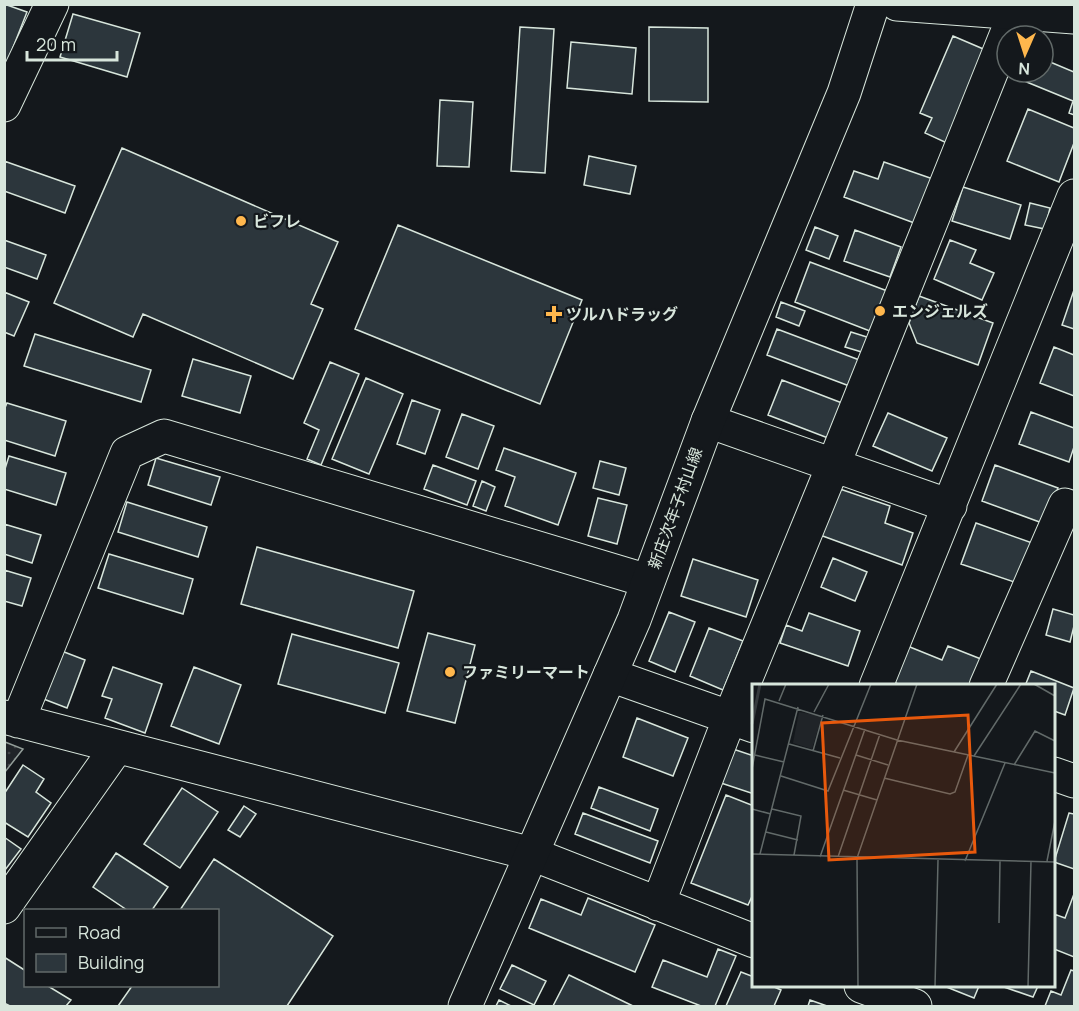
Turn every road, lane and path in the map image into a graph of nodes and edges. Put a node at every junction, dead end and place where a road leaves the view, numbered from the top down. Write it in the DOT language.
graph roads {
  1 [pos="52,4"];
  2 [pos="873,4"];
  3 [pos="897,4"];
  4 [pos="1015,13"];
  5 [pos="1074,17"];
  6 [pos="4,105"];
  7 [pos="1074,196"];
  8 [pos="708,421"];
  9 [pos="833,466"];
  10 [pos="950,506"];
  11 [pos="1074,509"];
  12 [pos="648,581"];
  13 [pos="610,675"];
  14 [pos="756,684"];
  15 [pos="877,684"];
  16 [pos="987,684"];
  17 [pos="752,694"];
  18 [pos="11,719"];
  19 [pos="742,722"];
  20 [pos="117,747"];
  21 [pos="1055,775"];
  22 [pos="1074,781"];
  23 [pos="532,854"];
  24 [pos="658,904"];
  25 [pos="4,907"];
  26 [pos="752,941"];
  27 [pos="855,987"];
  28 [pos="864,987"];
  29 [pos="465,1006"];
  30 [pos="845,1006"];
  31 [pos="915,1006"];
  1 -- 6 [label="street"];
  2 -- 8 [label="street, 新庄次年子村山線"];
  3 -- 4 [label="street"];
  4 -- 5 [label="street"];
  4 -- 9 [label="street"];
  7 -- 10 [label="street"];
  8 -- 9 [label="street"];
  8 -- 12 [label="street, 新庄次年子村山線"];
  9 -- 10 [label="street"];
  9 -- 14 [label="street"];
  10 -- 15 [label="street"];
  11 -- 16 [label="street"];
  12 -- 13 [label="street, 新庄次年子村山線"];
  12 -- 18 [label="street"];
  13 -- 19 [label="street"];
  13 -- 23 [label="street, 新庄次年子村山線"];
  17 -- 19 [label="street"];
  18 -- 20 [label="street"];
  19 -- 24 [label="street"];
  20 -- 23 [label="street"];
  20 -- 25 [label="street"];
  21 -- 22 [label="street"];
  23 -- 24 [label="street"];
  23 -- 29 [label="street, 新庄次年子村山線"];
  24 -- 26 [label="street"];
  27 -- 30 [label="street"];
  28 -- 31 [label="street"];
}
